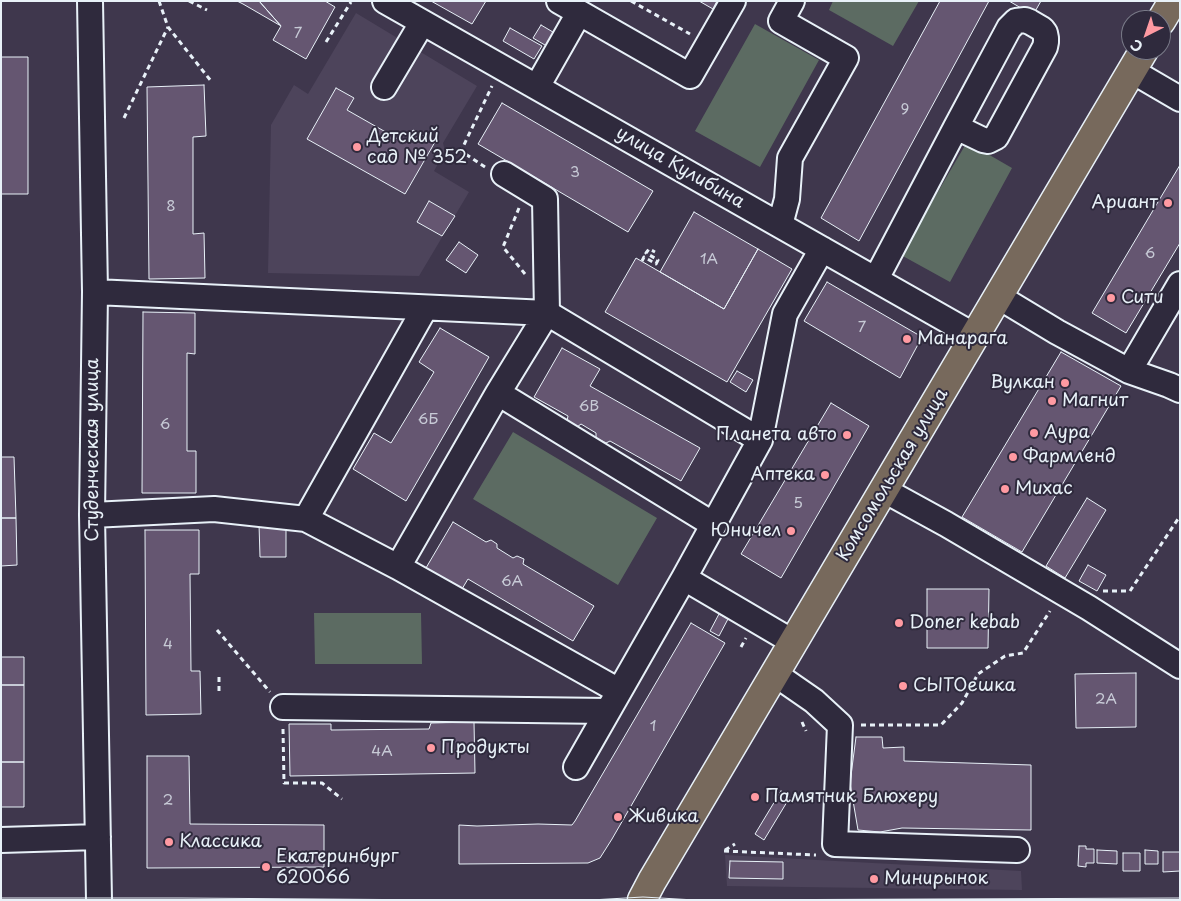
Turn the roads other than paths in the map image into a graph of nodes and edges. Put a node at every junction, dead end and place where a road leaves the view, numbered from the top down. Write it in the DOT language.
graph roads {
  1 [pos="90,1"];
  2 [pos="733,1"];
  3 [pos="792,1"];
  4 [pos="393,3"];
  5 [pos="569,7"];
  6 [pos="422,23"];
  7 [pos="1138,60"];
  8 [pos="384,87"];
  9 [pos="537,87"];
  10 [pos="1180,99"];
  11 [pos="956,127"];
  12 [pos="504,174"];
  13 [pos="780,225"];
  14 [pos="822,249"];
  15 [pos="876,279"];
  16 [pos="1180,284"];
  17 [pos="95,292"];
  18 [pos="998,297"];
  19 [pos="425,308"];
  20 [pos="547,314"];
  21 [pos="975,336"];
  22 [pos="1129,371"];
  23 [pos="1180,390"];
  24 [pos="498,393"];
  25 [pos="760,440"];
  26 [pos="884,490"];
  27 [pos="92,515"];
  28 [pos="306,519"];
  29 [pos="714,525"];
  30 [pos="398,567"];
  31 [pos="684,578"];
  32 [pos="793,642"];
  33 [pos="1180,666"];
  34 [pos="775,674"];
  35 [pos="614,701"];
  36 [pos="282,707"];
  37 [pos="576,767"];
  38 [pos="98,837"];
  39 [pos="1,840"];
  40 [pos="1017,850"];
  41 [pos="99,900"];
  42 [pos="642,900"];
  1 -- 17 [label="street, Студенческая улица"];
  2 -- 5 [label="street"];
  3 -- 13 [label="street"];
  4 -- 6 [label="street, улица Кулибина"];
  5 -- 9 [label="street"];
  6 -- 8 [label="street"];
  6 -- 9 [label="street, улица Кулибина"];
  7 -- 10 [label="street"];
  7 -- 18 [label="main road, Комсомольская улица"];
  9 -- 13 [label="street, улица Кулибина"];
  11 -- 11 [label="street"];
  11 -- 15 [label="street"];
  12 -- 20 [label="street"];
  13 -- 14 [label="street, улица Кулибина"];
  14 -- 15 [label="street, улица Кулибина"];
  14 -- 25 [label="street"];
  15 -- 21 [label="street, улица Кулибина"];
  16 -- 22 [label="street"];
  17 -- 19 [label="street"];
  17 -- 27 [label="street, Студенческая улица"];
  18 -- 21 [label="main road, Комсомольская улица"];
  18 -- 22 [label="street"];
  19 -- 20 [label="street"];
  19 -- 28 [label="street"];
  20 -- 24 [label="street"];
  20 -- 25 [label="street"];
  21 -- 26 [label="main road, Комсомольская улица"];
  22 -- 23 [label="street"];
  24 -- 29 [label="street"];
  24 -- 30 [label="street"];
  25 -- 29 [label="street"];
  26 -- 32 [label="main road, Комсомольская улица"];
  26 -- 33 [label="street"];
  27 -- 28 [label="street"];
  27 -- 38 [label="street, Студенческая улица"];
  28 -- 30 [label="street"];
  29 -- 31 [label="street"];
  30 -- 35 [label="street"];
  31 -- 32 [label="street"];
  31 -- 35 [label="street"];
  32 -- 34 [label="main road, Комсомольская улица"];
  34 -- 40 [label="street"];
  34 -- 42 [label="main road, Комсомольская улица"];
  35 -- 36 [label="street"];
  35 -- 37 [label="street"];
  38 -- 39 [label="street"];
  38 -- 41 [label="street, Студенческая улица"];
}
